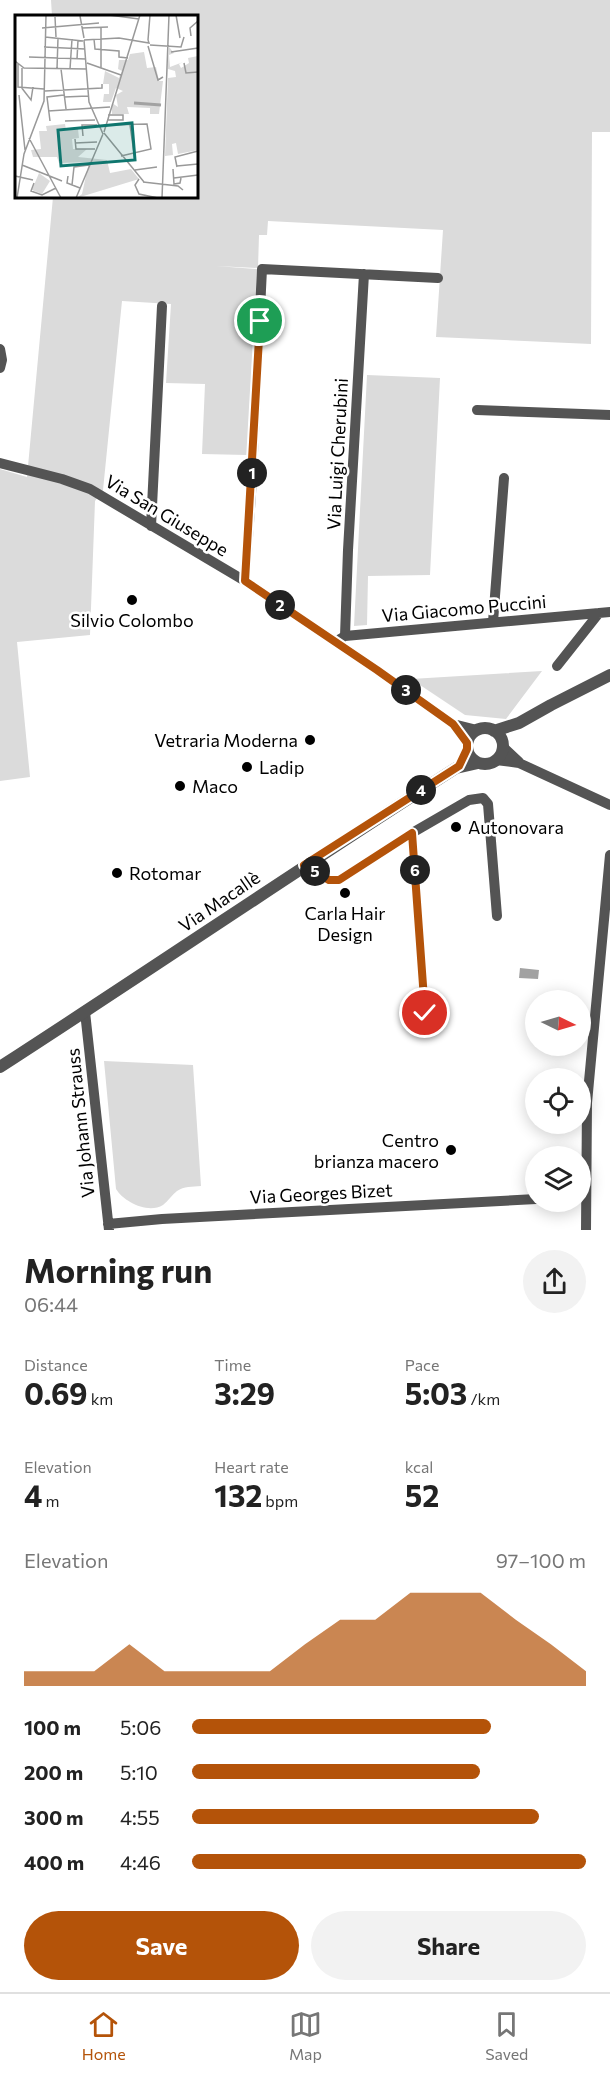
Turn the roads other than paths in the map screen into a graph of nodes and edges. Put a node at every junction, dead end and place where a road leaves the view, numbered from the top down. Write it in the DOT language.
graph roads {
  1 [pos="364,274"];
  2 [pos="438,278"];
  3 [pos="162,306"];
  4 [pos="0,349"];
  5 [pos="0,368"];
  6 [pos="477,410"];
  7 [pos="610,415"];
  8 [pos="0,463"];
  9 [pos="504,478"];
  10 [pos="152,526"];
  11 [pos="245,581"];
  12 [pos="604,613"];
  13 [pos="493,622"];
  14 [pos="345,636"];
  15 [pos="335,642"];
  16 [pos="556,666"];
  17 [pos="610,675"];
  18 [pos="519,723"];
  19 [pos="453,724"];
  20 [pos="477,730"];
  21 [pos="494,731"];
  22 [pos="503,745"];
  23 [pos="467,746"];
  24 [pos="496,760"];
  25 [pos="478,763"];
  26 [pos="519,763"];
  27 [pos="459,766"];
  28 [pos="610,805"];
  29 [pos="412,833"];
  30 [pos="610,855"];
  31 [pos="304,865"];
  32 [pos="497,916"];
  33 [pos="85,1012"];
  34 [pos="425,1013"];
  35 [pos="0,1067"];
  36 [pos="585,1146"];
  37 [pos="525,1200"];
  38 [pos="584,1212"];
  39 [pos="109,1227"];
  40 [pos="586,1230"];
  1 -- 2 [label="street"];
  1 -- 11 [label="street"];
  1 -- 14 [label="street, Via Luigi Cherubini"];
  3 -- 10 [label="street"];
  4 -- 5 [label="street"];
  6 -- 7 [label="street"];
  8 -- 10 [label="street, Via San Giuseppe"];
  9 -- 13 [label="street"];
  10 -- 11 [label="street, Via San Giuseppe"];
  11 -- 15 [label="street, Via San Giuseppe"];
  12 -- 13 [label="street, Via Giacomo Puccini"];
  12 -- 16 [label="street, Via Giacomo Puccini"];
  13 -- 14 [label="street, Via Giacomo Puccini"];
  14 -- 15 [label="street, Via Giacomo Puccini"];
  15 -- 19 [label="street, Via San Giuseppe"];
  17 -- 18 [label="street"];
  18 -- 21 [label="street"];
  18 -- 22 [label="street"];
  19 -- 20 [label="street, Via San Giuseppe"];
  19 -- 23 [label="street, Via San Giuseppe"];
  20 -- 21 [label="street"];
  20 -- 23 [label="street"];
  21 -- 22 [label="street"];
  22 -- 24 [label="street"];
  22 -- 26 [label="street"];
  23 -- 25 [label="street"];
  23 -- 27 [label="street"];
  24 -- 25 [label="street"];
  24 -- 26 [label="street"];
  25 -- 27 [label="street, Via Macallè"];
  26 -- 28 [label="street"];
  27 -- 31 [label="street, Via Macallè"];
  29 -- 31 [label="street"];
  29 -- 32 [label="street"];
  29 -- 34 [label="street"];
  30 -- 36 [label="street"];
  31 -- 33 [label="street, Via Macallè"];
  33 -- 35 [label="street, Via Macallè"];
  33 -- 39 [label="street, Via Johann Strauss"];
  37 -- 39 [label="street, Via Georges Bizet"];
  38 -- 40 [label="street"];
}
